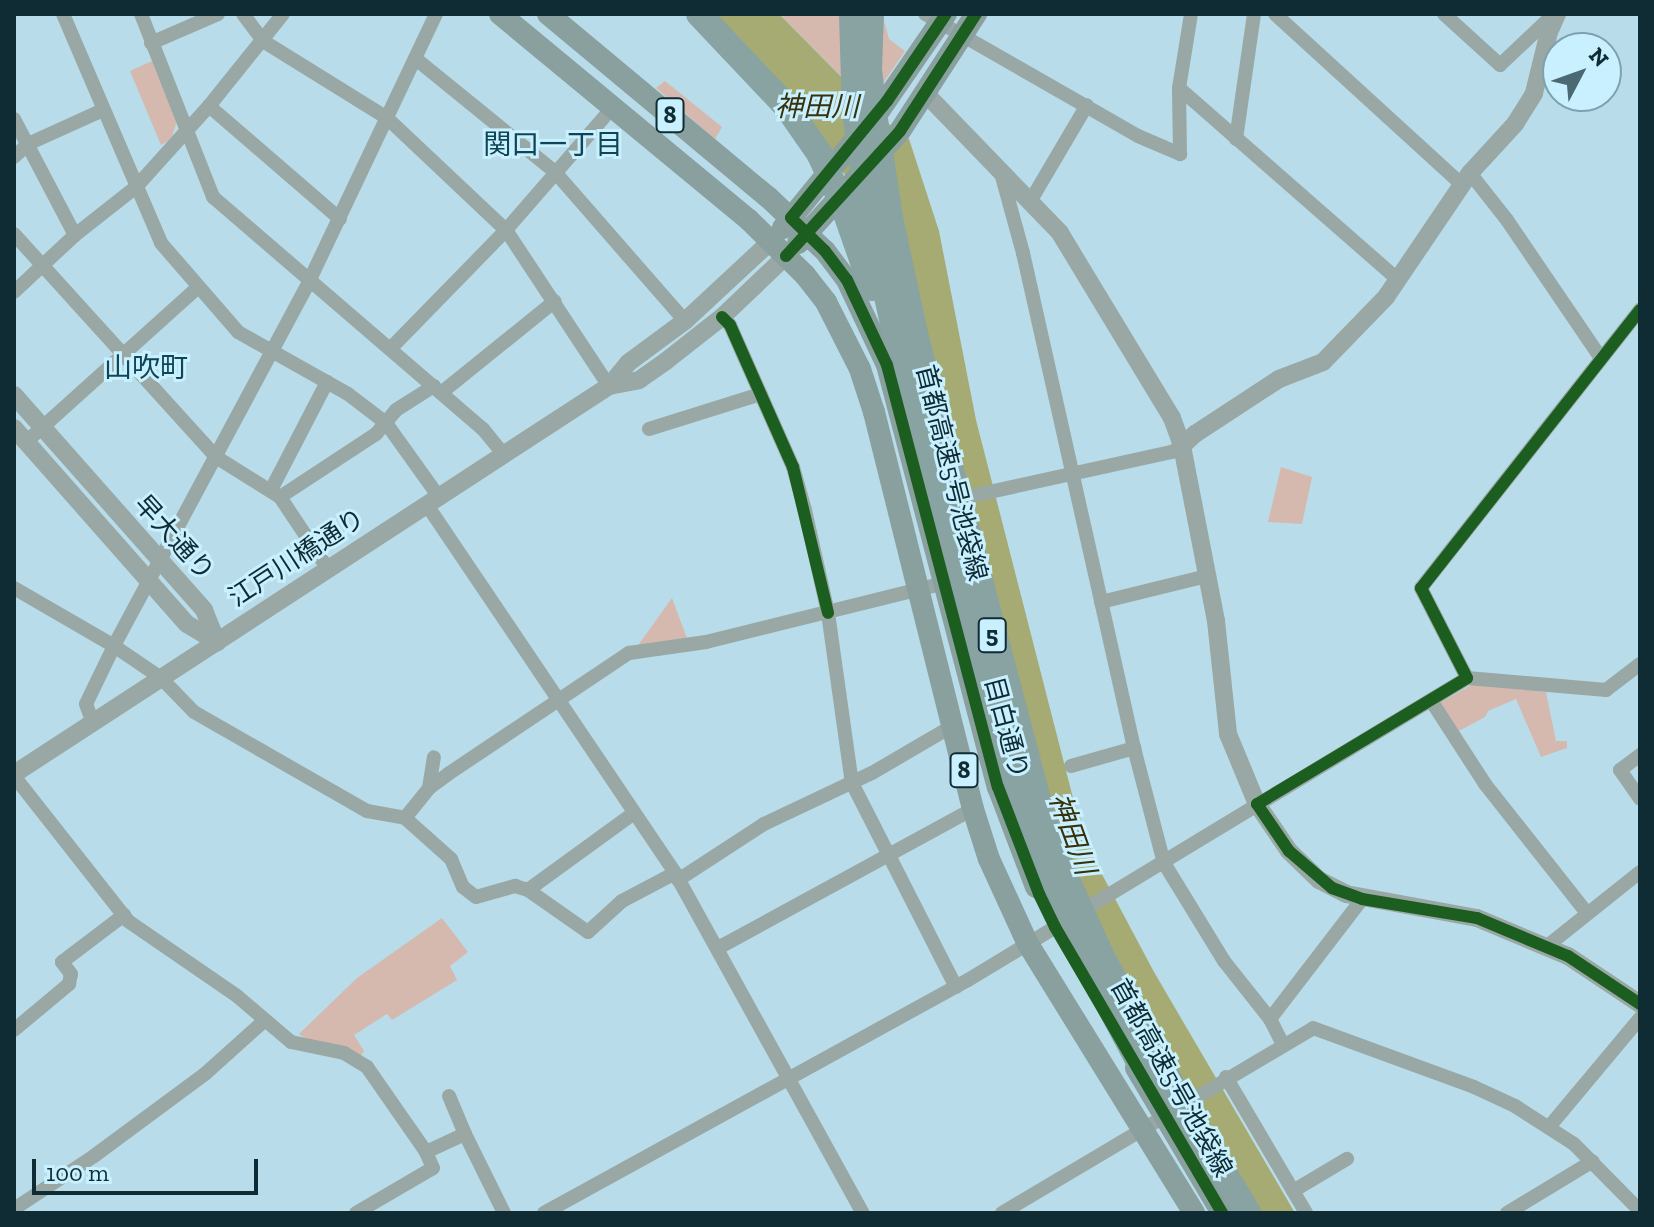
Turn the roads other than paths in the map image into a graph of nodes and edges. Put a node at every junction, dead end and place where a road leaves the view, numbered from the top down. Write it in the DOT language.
graph roads {
  1 [pos="63,14"];
  2 [pos="141,14"];
  3 [pos="218,14"];
  4 [pos="243,14"];
  5 [pos="283,14"];
  6 [pos="436,14"];
  7 [pos="500,14"];
  8 [pos="548,14"];
  9 [pos="699,14"];
  10 [pos="852,14"];
  11 [pos="871,14"];
  12 [pos="976,14"];
  13 [pos="1191,14"];
  14 [pos="1254,14"];
  15 [pos="1275,14"];
  16 [pos="1444,14"];
  17 [pos="1555,14"];
  18 [pos="937,17"];
  19 [pos="961,36"];
  20 [pos="263,41"];
  21 [pos="151,43"];
  22 [pos="416,59"];
  23 [pos="1179,88"];
  24 [pos="926,94"];
  25 [pos="1087,105"];
  26 [pos="209,106"];
  27 [pos="613,107"];
  28 [pos="103,110"];
  29 [pos="387,118"];
  30 [pos="14,119"];
  31 [pos="188,128"];
  32 [pos="1236,139"];
  33 [pos="28,144"];
  34 [pos="14,157"];
  35 [pos="999,167"];
  36 [pos="555,172"];
  37 [pos="1466,179"];
  38 [pos="136,187"];
  39 [pos="1031,200"];
  40 [pos="340,219"];
  41 [pos="799,226"];
  42 [pos="506,230"];
  43 [pos="14,234"];
  44 [pos="75,235"];
  45 [pos="779,248"];
  46 [pos="43,266"];
  47 [pos="1397,279"];
  48 [pos="309,282"];
  49 [pos="197,288"];
  50 [pos="14,292"];
  51 [pos="555,301"];
  52 [pos="1640,310"];
  53 [pos="722,317"];
  54 [pos="685,321"];
  55 [pos="897,342"];
  56 [pos="391,348"];
  57 [pos="272,351"];
  58 [pos="122,353"];
  59 [pos="1600,357"];
  60 [pos="327,382"];
  61 [pos="609,386"];
  62 [pos="438,390"];
  63 [pos="761,394"];
  64 [pos="14,395"];
  65 [pos="386,423"];
  66 [pos="42,427"];
  67 [pos="649,429"];
  68 [pos="20,435"];
  69 [pos="1182,446"];
  70 [pos="504,455"];
  71 [pos="216,457"];
  72 [pos="1073,474"];
  73 [pos="276,493"];
  74 [pos="433,501"];
  75 [pos="936,504"];
  76 [pos="158,559"];
  77 [pos="328,569"];
  78 [pos="1207,576"];
  79 [pos="148,580"];
  80 [pos="945,583"];
  81 [pos="14,588"];
  82 [pos="918,589"];
  83 [pos="1101,602"];
  84 [pos="828,613"];
  85 [pos="217,642"];
  86 [pos="114,646"];
  87 [pos="1640,664"];
  88 [pos="161,678"];
  89 [pos="1467,678"];
  90 [pos="560,701"];
  91 [pos="1432,702"];
  92 [pos="93,723"];
  93 [pos="954,725"];
  94 [pos="1134,748"];
  95 [pos="1640,755"];
  96 [pos="434,757"];
  97 [pos="1071,766"];
  98 [pos="14,775"];
  99 [pos="852,783"];
  100 [pos="429,788"];
  101 [pos="1640,799"];
  102 [pos="1257,804"];
  103 [pos="973,809"];
  104 [pos="634,813"];
  105 [pos="405,818"];
  106 [pos="888,853"];
  107 [pos="1164,863"];
  108 [pos="1640,872"];
  109 [pos="676,877"];
  110 [pos="528,890"];
  111 [pos="1362,899"];
  112 [pos="1586,912"];
  113 [pos="124,915"];
  114 [pos="1063,922"];
  115 [pos="1028,944"];
  116 [pos="1546,947"];
  117 [pos="718,948"];
  118 [pos="956,987"];
  119 [pos="1640,1004"];
  120 [pos="1640,1018"];
  121 [pos="1270,1019"];
  122 [pos="265,1020"];
  123 [pos="14,1030"];
  124 [pos="1283,1045"];
  125 [pos="1224,1079"];
  126 [pos="788,1080"];
  127 [pos="449,1096"];
  128 [pos="1169,1111"];
  129 [pos="1142,1127"];
  130 [pos="1549,1127"];
  131 [pos="465,1134"];
  132 [pos="426,1152"];
  133 [pos="1347,1159"];
  134 [pos="1593,1161"];
  135 [pos="1293,1191"];
  136 [pos="14,1209"];
  137 [pos="1640,1211"];
  138 [pos="356,1213"];
  139 [pos="504,1213"];
  140 [pos="544,1213"];
  141 [pos="863,1213"];
  142 [pos="1002,1213"];
  143 [pos="1194,1213"];
  144 [pos="1224,1213"];
  145 [pos="1248,1213"];
  146 [pos="1306,1213"];
  147 [pos="1507,1213"];
  1 -- 28 [label="street"];
  2 -- 21 [label="street"];
  3 -- 21 [label="street"];
  4 -- 20 [label="street"];
  5 -- 20 [label="street"];
  6 -- 22 [label="street"];
  7 -- 27 [label="main road, 8"];
  8 -- 41 [label="main road, 8"];
  9 -- 55 [label="highway, bridge"];
  10 -- 55 [label="highway, 首都高速5号池袋線 / 5, bridge"];
  11 -- 145 [label="highway, 首都高速5号池袋線 / 5, bridge"];
  12 -- 19 [label="main road"];
  13 -- 23 [label="street"];
  14 -- 32 [label="street"];
  15 -- 37 [label="street"];
  16 -- 17 [label="street"];
  17 -- 37 [label="street"];
  18 -- 19 [label="street"];
  18 -- 41 [label="main road, bridge"];
  19 -- 24 [label="main road"];
  19 -- 25 [label="street"];
  20 -- 26 [label="street"];
  20 -- 29 [label="street"];
  21 -- 31 [label="street"];
  22 -- 29 [label="street"];
  22 -- 36 [label="street"];
  23 -- 25 [label="street"];
  23 -- 32 [label="street"];
  24 -- 35 [label="street"];
  24 -- 41 [label="main road, bridge"];
  25 -- 39 [label="street"];
  26 -- 31 [label="street"];
  26 -- 40 [label="street"];
  27 -- 36 [label="street"];
  27 -- 45 [label="main road, 8"];
  28 -- 33 [label="street"];
  28 -- 38 [label="street"];
  29 -- 40 [label="street"];
  29 -- 42 [label="street"];
  30 -- 33 [label="street"];
  31 -- 38 [label="street"];
  31 -- 48 [label="street"];
  32 -- 47 [label="street"];
  33 -- 34 [label="street"];
  33 -- 44 [label="street"];
  35 -- 39 [label="street"];
  35 -- 72 [label="street"];
  36 -- 42 [label="street"];
  36 -- 54 [label="street"];
  37 -- 47 [label="street"];
  37 -- 59 [label="street"];
  38 -- 44 [label="street"];
  38 -- 49 [label="street"];
  39 -- 69 [label="street"];
  40 -- 48 [label="street"];
  41 -- 45 [label="main road"];
  41 -- 75 [label="main road, 目白通り / 8"];
  42 -- 51 [label="street"];
  42 -- 56 [label="street"];
  43 -- 46 [label="street"];
  44 -- 46 [label="street"];
  45 -- 53 [label="street, 江戸川橋通り"];
  45 -- 54 [label="street, 江戸川橋通り"];
  45 -- 82 [label="main road, 目白通り / 8"];
  46 -- 50 [label="street"];
  46 -- 58 [label="street"];
  47 -- 69 [label="street"];
  48 -- 56 [label="street"];
  48 -- 57 [label="street"];
  49 -- 57 [label="street"];
  49 -- 58 [label="street"];
  51 -- 61 [label="street"];
  51 -- 62 [label="street"];
  52 -- 59 [label="street"];
  53 -- 61 [label="street, 江戸川橋通り"];
  53 -- 63 [label="street"];
  54 -- 61 [label="street, 江戸川橋通り"];
  55 -- 144 [label="highway, 首都高速5号池袋線 / 5, bridge"];
  56 -- 62 [label="street"];
  57 -- 60 [label="street"];
  57 -- 71 [label="street"];
  58 -- 66 [label="street"];
  58 -- 71 [label="street"];
  59 -- 89 [label="street"];
  60 -- 65 [label="street"];
  60 -- 73 [label="street"];
  61 -- 70 [label="street, 江戸川橋通り"];
  62 -- 65 [label="street"];
  62 -- 70 [label="street"];
  63 -- 67 [label="street"];
  63 -- 84 [label="street"];
  64 -- 66 [label="street, 早大通り"];
  65 -- 73 [label="street"];
  65 -- 74 [label="street"];
  66 -- 68 [label="street"];
  66 -- 76 [label="street, 早大通り"];
  68 -- 79 [label="street, 早大通り"];
  69 -- 72 [label="street"];
  69 -- 78 [label="street"];
  70 -- 74 [label="street, 江戸川橋通り"];
  71 -- 73 [label="street"];
  71 -- 76 [label="street"];
  72 -- 75 [label="street"];
  72 -- 83 [label="street"];
  73 -- 77 [label="street"];
  74 -- 77 [label="street, 江戸川橋通り"];
  74 -- 90 [label="street"];
  75 -- 80 [label="main road, 目白通り / 8"];
  76 -- 79 [label="street"];
  76 -- 85 [label="street, 早大通り"];
  77 -- 85 [label="street, 江戸川橋通り"];
  78 -- 83 [label="street"];
  78 -- 102 [label="street"];
  79 -- 85 [label="street, 早大通り"];
  79 -- 86 [label="street"];
  80 -- 82 [label="street"];
  80 -- 114 [label="main road, 目白通り / 8"];
  81 -- 86 [label="street"];
  82 -- 84 [label="street"];
  82 -- 93 [label="main road, 目白通り / 8"];
  83 -- 94 [label="street"];
  84 -- 90 [label="street"];
  84 -- 99 [label="street"];
  85 -- 88 [label="street, 江戸川橋通り"];
  86 -- 88 [label="street"];
  86 -- 92 [label="street"];
  87 -- 89 [label="street"];
  88 -- 92 [label="street, 江戸川橋通り"];
  88 -- 105 [label="street"];
  89 -- 91 [label="street"];
  90 -- 100 [label="street"];
  90 -- 104 [label="street"];
  91 -- 102 [label="street"];
  91 -- 112 [label="street"];
  92 -- 98 [label="street, 江戸川橋通り"];
  93 -- 99 [label="street"];
  93 -- 103 [label="main road, 目白通り / 8"];
  94 -- 97 [label="street"];
  94 -- 107 [label="street"];
  95 -- 101 [label="street"];
  96 -- 100 [label="street"];
  98 -- 113 [label="street"];
  99 -- 106 [label="street"];
  99 -- 109 [label="street"];
  100 -- 105 [label="street"];
  102 -- 107 [label="street"];
  102 -- 111 [label="street"];
  103 -- 106 [label="street"];
  103 -- 115 [label="main road, 目白通り / 8"];
  104 -- 109 [label="street"];
  104 -- 110 [label="street"];
  105 -- 110 [label="street"];
  106 -- 117 [label="street"];
  106 -- 118 [label="street"];
  107 -- 114 [label="street"];
  107 -- 121 [label="street"];
  108 -- 112 [label="street"];
  109 -- 110 [label="street"];
  109 -- 117 [label="street"];
  111 -- 116 [label="street"];
  111 -- 121 [label="street"];
  112 -- 116 [label="street"];
  113 -- 122 [label="street"];
  113 -- 123 [label="street"];
  114 -- 115 [label="street"];
  114 -- 128 [label="main road, 目白通り / 8"];
  115 -- 118 [label="street"];
  115 -- 129 [label="main road, 目白通り / 8"];
  116 -- 119 [label="street"];
  117 -- 126 [label="street"];
  118 -- 126 [label="street"];
  120 -- 130 [label="street"];
  121 -- 124 [label="street"];
  122 -- 132 [label="street"];
  122 -- 136 [label="street"];
  124 -- 125 [label="street"];
  124 -- 130 [label="street"];
  125 -- 128 [label="street"];
  125 -- 135 [label="street"];
  126 -- 140 [label="street"];
  126 -- 141 [label="street"];
  127 -- 131 [label="street"];
  128 -- 129 [label="street"];
  128 -- 144 [label="main road, 目白通り / 8"];
  129 -- 142 [label="street"];
  129 -- 143 [label="main road, 目白通り / 8"];
  130 -- 134 [label="street"];
  131 -- 132 [label="street"];
  131 -- 139 [label="street"];
  132 -- 138 [label="street"];
  133 -- 135 [label="street"];
  134 -- 137 [label="street"];
  134 -- 147 [label="street"];
  135 -- 146 [label="street"];
}
